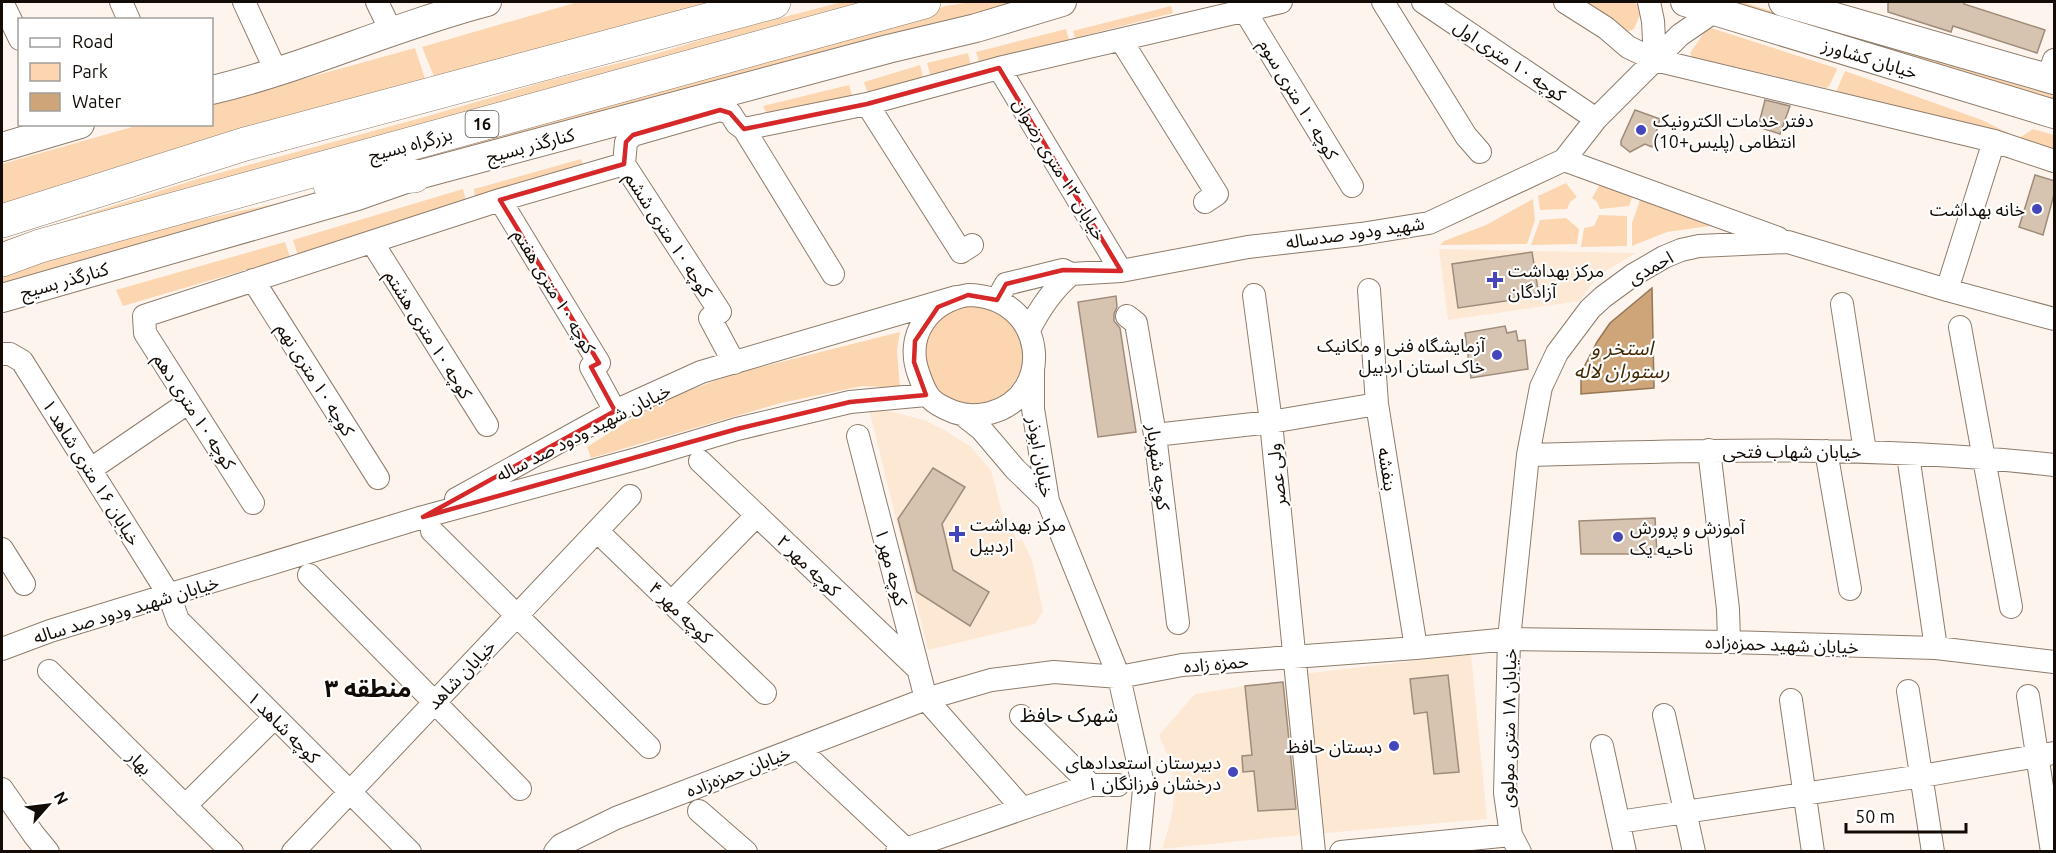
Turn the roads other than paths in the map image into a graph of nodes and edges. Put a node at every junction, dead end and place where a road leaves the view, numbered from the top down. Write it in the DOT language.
graph roads {
  1 [pos="2,2"];
  2 [pos="121,2"];
  3 [pos="244,2"];
  4 [pos="377,2"];
  5 [pos="774,2"];
  6 [pos="924,2"];
  7 [pos="1062,2"];
  8 [pos="1281,2"];
  9 [pos="1383,2"];
  10 [pos="1423,2"];
  11 [pos="1565,2"];
  12 [pos="1649,2"];
  13 [pos="1685,2"];
  14 [pos="1783,2"];
  15 [pos="470,4"];
  16 [pos="1245,11"];
  17 [pos="1715,11"];
  18 [pos="128,18"];
  19 [pos="391,32"];
  20 [pos="18,35"];
  21 [pos="1121,40"];
  22 [pos="1655,60"];
  23 [pos="999,68"];
  24 [pos="276,71"];
  25 [pos="2052,73"];
  26 [pos="213,90"];
  27 [pos="867,104"];
  28 [pos="2055,114"];
  29 [pos="1596,119"];
  30 [pos="68,126"];
  31 [pos="744,129"];
  32 [pos="1994,141"];
  33 [pos="2,147"];
  34 [pos="1480,152"];
  35 [pos="1564,160"];
  36 [pos="2055,160"];
  37 [pos="624,164"];
  38 [pos="414,176"];
  39 [pos="1352,186"];
  40 [pos="500,200"];
  41 [pos="1205,201"];
  42 [pos="2,221"];
  43 [pos="372,242"];
  44 [pos="1788,242"];
  45 [pos="972,245"];
  46 [pos="40,246"];
  47 [pos="2,260"];
  48 [pos="1121,271"];
  49 [pos="833,274"];
  50 [pos="1071,274"];
  51 [pos="253,280"];
  52 [pos="1369,290"];
  53 [pos="1947,290"];
  54 [pos="1254,295"];
  55 [pos="956,297"];
  56 [pos="2,298"];
  57 [pos="997,300"];
  58 [pos="1842,304"];
  59 [pos="1126,316"];
  60 [pos="2055,319"];
  61 [pos="1960,327"];
  62 [pos="1029,330"];
  63 [pos="6,354"];
  64 [pos="734,363"];
  65 [pos="1033,368"];
  66 [pos="926,395"];
  67 [pos="189,402"];
  68 [pos="1377,404"];
  69 [pos="615,411"];
  70 [pos="962,414"];
  71 [pos="1271,422"];
  72 [pos="487,425"];
  73 [pos="1155,435"];
  74 [pos="858,436"];
  75 [pos="1709,450"];
  76 [pos="1826,451"];
  77 [pos="1865,451"];
  78 [pos="1528,455"];
  79 [pos="1908,455"];
  80 [pos="1984,457"];
  81 [pos="700,461"];
  82 [pos="2055,465"];
  83 [pos="91,469"];
  84 [pos="378,477"];
  85 [pos="630,496"];
  86 [pos="1048,501"];
  87 [pos="254,503"];
  88 [pos="757,515"];
  89 [pos="427,524"];
  90 [pos="597,531"];
  91 [pos="2,549"];
  92 [pos="309,575"];
  93 [pos="24,584"];
  94 [pos="1850,589"];
  95 [pos="169,595"];
  96 [pos="671,603"];
  97 [pos="2012,607"];
  98 [pos="516,616"];
  99 [pos="1178,623"];
  100 [pos="1509,639"];
  101 [pos="1729,642"];
  102 [pos="1416,648"];
  103 [pos="1936,648"];
  104 [pos="2,649"];
  105 [pos="1294,656"];
  106 [pos="2055,662"];
  107 [pos="918,669"];
  108 [pos="49,671"];
  109 [pos="1119,677"];
  110 [pos="1908,691"];
  111 [pos="765,693"];
  112 [pos="2028,696"];
  113 [pos="926,699"];
  114 [pos="1791,700"];
  115 [pos="435,701"];
  116 [pos="1664,715"];
  117 [pos="1021,716"];
  118 [pos="274,718"];
  119 [pos="1602,746"];
  120 [pos="649,747"];
  121 [pos="798,748"];
  122 [pos="2046,754"];
  123 [pos="1922,776"];
  124 [pos="1091,785"];
  125 [pos="1118,785"];
  126 [pos="2,789"];
  127 [pos="520,789"];
  128 [pos="349,792"];
  129 [pos="1804,794"];
  130 [pos="185,806"];
  131 [pos="1022,808"];
  132 [pos="699,811"];
  133 [pos="1686,812"];
  134 [pos="1618,822"];
  135 [pos="1515,844"];
  136 [pos="904,851"];
  137 [pos="48,852"];
  138 [pos="232,852"];
  139 [pos="292,852"];
  140 [pos="410,852"];
  141 [pos="555,852"];
  142 [pos="746,852"];
  143 [pos="1138,852"];
  144 [pos="1314,852"];
  145 [pos="1341,852"];
  146 [pos="1625,852"];
  147 [pos="1694,852"];
  148 [pos="1814,852"];
  149 [pos="1933,852"];
  150 [pos="2052,852"];
  1 -- 20 [label="street"];
  2 -- 18 [label="street"];
  3 -- 24 [label="street"];
  4 -- 19 [label="street"];
  5 -- 42 [label="highway, 16"];
  6 -- 46 [label="highway, بزرگراه بسیج / 16"];
  7 -- 38 [label="main road, کنارگذر بسیج"];
  8 -- 16 [label="street"];
  9 -- 34 [label="street"];
  10 -- 29 [label="street, کوچه ۱۰ متری اول"];
  11 -- 22 [label="street"];
  12 -- 22 [label="street"];
  13 -- 17 [label="main road, خیابان کشاورز"];
  14 -- 25 [label="main road, خیابان کشاورز"];
  15 -- 19 [label="main road"];
  16 -- 21 [label="street"];
  16 -- 39 [label="street, کوچه ۱۰ متری سوم"];
  17 -- 22 [label="street, شهید ودود صدساله"];
  17 -- 28 [label="main road, خیابان کشاورز"];
  19 -- 24 [label="main road"];
  21 -- 23 [label="street"];
  21 -- 41 [label="street"];
  22 -- 29 [label="street, شهید ودود صدساله"];
  22 -- 32 [label="street"];
  23 -- 27 [label="street"];
  23 -- 48 [label="street, خیابان ۱۲ متری رضوان"];
  24 -- 26 [label="main road"];
  27 -- 31 [label="street"];
  27 -- 45 [label="street"];
  29 -- 35 [label="street, شهید ودود صدساله"];
  30 -- 33 [label="main road"];
  31 -- 37 [label="street"];
  31 -- 49 [label="street"];
  32 -- 36 [label="street"];
  32 -- 53 [label="street"];
  35 -- 44 [label="street"];
  35 -- 48 [label="street, شهید ودود صدساله"];
  37 -- 40 [label="street"];
  37 -- 64 [label="street, کوچه ۱۰ متری ششم"];
  38 -- 46 [label="highway"];
  38 -- 56 [label="main road, کنارگذر بسیج"];
  40 -- 43 [label="street"];
  40 -- 69 [label="street, کوچه ۱۰ متری هفتم"];
  43 -- 51 [label="street"];
  43 -- 72 [label="street, کوچه ۱۰ متری هشتم"];
  44 -- 53 [label="street, احمدی"];
  44 -- 78 [label="street, احمدی"];
  46 -- 47 [label="highway, بزرگراه بسیج / 16"];
  48 -- 50 [label="street, شهید ودود صدساله"];
  50 -- 57 [label="street, شهید ودود صدساله"];
  50 -- 62 [label="street"];
  51 -- 67 [label="street, کوچه ۱۰ متری دهم"];
  51 -- 84 [label="street, کوچه ۱۰ متری نهم"];
  52 -- 68 [label="street, بنفشه"];
  53 -- 60 [label="street, احمدی"];
  54 -- 71 [label="street, ولی عصر"];
  55 -- 57 [label="street"];
  55 -- 64 [label="street, خیابان شهید ودود صد ساله"];
  55 -- 66 [label="street"];
  57 -- 62 [label="street"];
  58 -- 77 [label="street"];
  59 -- 73 [label="street, کوچه شهریار"];
  61 -- 80 [label="street"];
  62 -- 65 [label="street"];
  63 -- 83 [label="street, خیابان ۱۶ متری شاهد ۱"];
  64 -- 69 [label="street, خیابان شهید ودود صد ساله"];
  65 -- 70 [label="street"];
  65 -- 86 [label="street, خیابان ابوذر"];
  66 -- 70 [label="street"];
  66 -- 89 [label="street, خیابان شهید ودود صد ساله"];
  67 -- 83 [label="street"];
  67 -- 87 [label="street, کوچه ۱۰ متری دهم"];
  68 -- 71 [label="street"];
  68 -- 102 [label="street, بنفشه"];
  69 -- 89 [label="street, خیابان شهید ودود صد ساله"];
  70 -- 86 [label="street"];
  71 -- 73 [label="street"];
  71 -- 105 [label="street, ولی عصر"];
  73 -- 99 [label="street, کوچه شهریار"];
  74 -- 107 [label="street, کوچه مهر ۱"];
  75 -- 76 [label="street, خیابان شهاب فتحی"];
  75 -- 78 [label="street, خیابان شهاب فتحی"];
  75 -- 101 [label="street"];
  76 -- 77 [label="street, خیابان شهاب فتحی"];
  76 -- 94 [label="street"];
  77 -- 79 [label="street, خیابان شهاب فتحی"];
  78 -- 100 [label="street, احمدی"];
  79 -- 80 [label="street, خیابان شهاب فتحی"];
  79 -- 103 [label="street"];
  80 -- 82 [label="street, خیابان شهاب فتحی"];
  80 -- 97 [label="street"];
  81 -- 88 [label="street, کوچه مهر ۲"];
  83 -- 95 [label="street, خیابان ۱۶ متری شاهد ۱"];
  85 -- 90 [label="street, خیابان شاهد"];
  86 -- 109 [label="street, خیابان ابوذر"];
  88 -- 96 [label="street"];
  88 -- 107 [label="street, کوچه مهر ۲"];
  89 -- 95 [label="street, خیابان شهید ودود صد ساله"];
  89 -- 98 [label="street"];
  90 -- 96 [label="street, کوچه مهر ۴"];
  90 -- 98 [label="street, خیابان شاهد"];
  91 -- 93 [label="street"];
  92 -- 115 [label="street"];
  95 -- 104 [label="street, خیابان شهید ودود صد ساله"];
  95 -- 118 [label="street, کوچه شاهد ۱"];
  96 -- 111 [label="street, کوچه مهر ۴"];
  98 -- 115 [label="street, خیابان شاهد"];
  98 -- 120 [label="street"];
  100 -- 101 [label="street, خیابان شهید حمزه‌زاده"];
  100 -- 102 [label="street, حمزه زاده"];
  100 -- 135 [label="street, خیابان ۱۸ متری مولوی"];
  101 -- 103 [label="street, خیابان شهید حمزه‌زاده"];
  102 -- 105 [label="street, حمزه زاده"];
  103 -- 106 [label="street, خیابان شهید حمزه‌زاده"];
  105 -- 109 [label="street, حمزه زاده"];
  105 -- 144 [label="street, ولی عصر"];
  107 -- 113 [label="street, کوچه مهر ۱"];
  108 -- 130 [label="street, بهار"];
  109 -- 113 [label="street, حمزه زاده"];
  109 -- 143 [label="street, خیابان ابوذر"];
  110 -- 123 [label="street"];
  112 -- 122 [label="street"];
  113 -- 121 [label="street, خیابان حمزه‌زاده"];
  113 -- 131 [label="street"];
  114 -- 129 [label="street"];
  115 -- 127 [label="street"];
  115 -- 128 [label="street, خیابان شاهد"];
  116 -- 133 [label="street"];
  117 -- 124 [label="street"];
  118 -- 128 [label="street, کوچه شاهد ۱"];
  118 -- 130 [label="street"];
  119 -- 134 [label="street"];
  121 -- 136 [label="street"];
  121 -- 141 [label="street, خیابان حمزه‌زاده"];
  122 -- 123 [label="street"];
  122 -- 150 [label="street"];
  123 -- 129 [label="street"];
  123 -- 149 [label="street"];
  124 -- 125 [label="street"];
  124 -- 131 [label="street"];
  126 -- 137 [label="street"];
  128 -- 139 [label="street, خیابان شاهد"];
  128 -- 140 [label="street, کوچه شاهد ۱"];
  129 -- 133 [label="street"];
  129 -- 148 [label="street"];
  130 -- 138 [label="street, بهار"];
  131 -- 136 [label="street"];
  132 -- 142 [label="street"];
  133 -- 134 [label="street"];
  133 -- 147 [label="street"];
  134 -- 146 [label="street"];
  135 -- 145 [label="street"];
}
